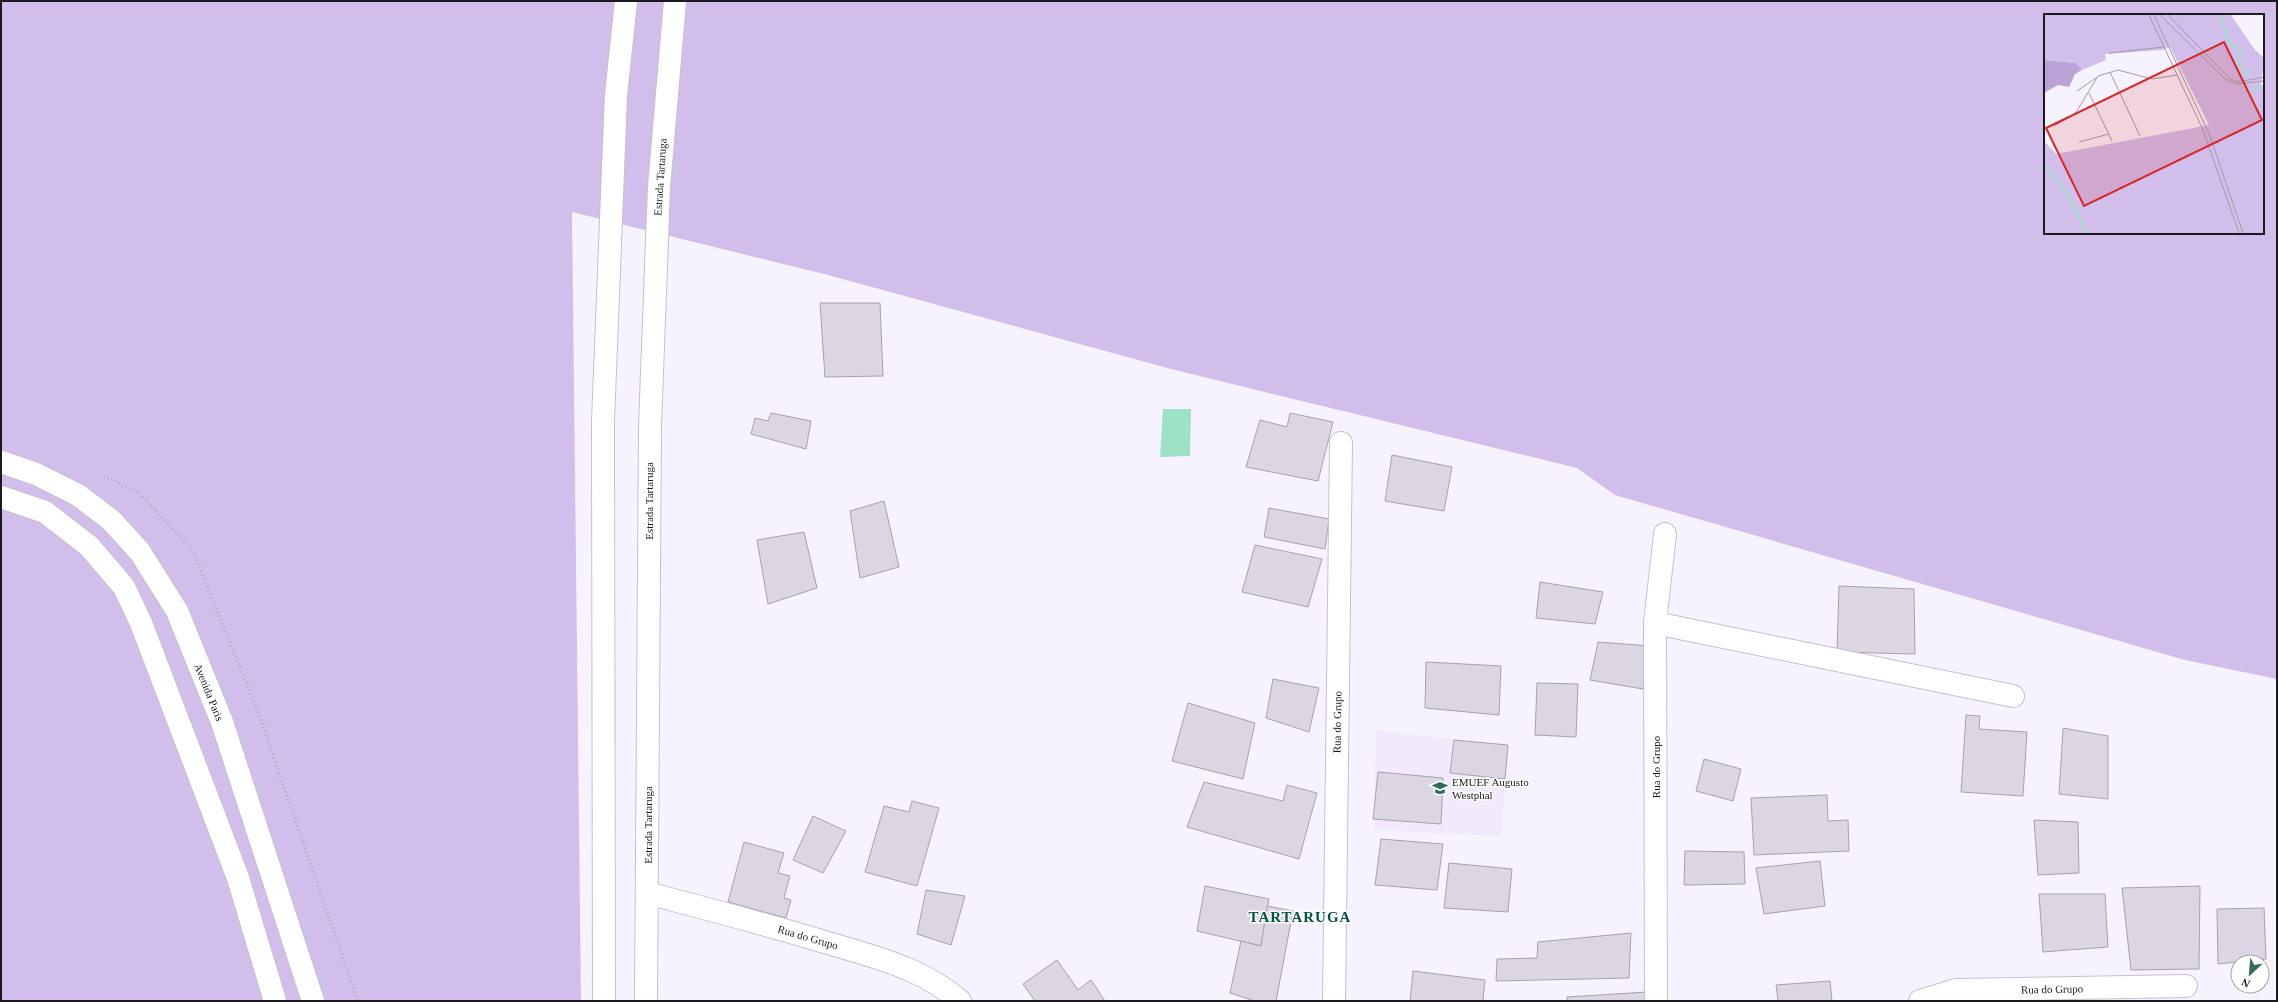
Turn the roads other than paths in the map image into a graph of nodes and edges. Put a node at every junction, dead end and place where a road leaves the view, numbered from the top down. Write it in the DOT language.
graph roads {
  1 [pos="626,1"];
  2 [pos="675,1"];
  3 [pos="1341,443"];
  4 [pos="1,462"];
  5 [pos="1,497"];
  6 [pos="1665,534"];
  7 [pos="1655,623"];
  8 [pos="2013,696"];
  9 [pos="647,893"];
  10 [pos="2186,986"];
  11 [pos="275,1001"];
  12 [pos="313,1001"];
  13 [pos="604,1001"];
  14 [pos="646,1001"];
  15 [pos="960,1001"];
  16 [pos="1334,1001"];
  17 [pos="1656,1001"];
  18 [pos="1920,1001"];
  1 -- 13 [label="street"];
  2 -- 9 [label="street, Estrada Tartaruga"];
  3 -- 16 [label="street, Rua do Grupo"];
  4 -- 12 [label="street, Avenida Paris"];
  5 -- 11 [label="street"];
  6 -- 7 [label="street, Rua do Grupo"];
  7 -- 8 [label="street"];
  7 -- 17 [label="street, Rua do Grupo"];
  9 -- 14 [label="street, Estrada Tartaruga"];
  9 -- 15 [label="street, Rua do Grupo"];
  10 -- 18 [label="street, Rua do Grupo"];
}
